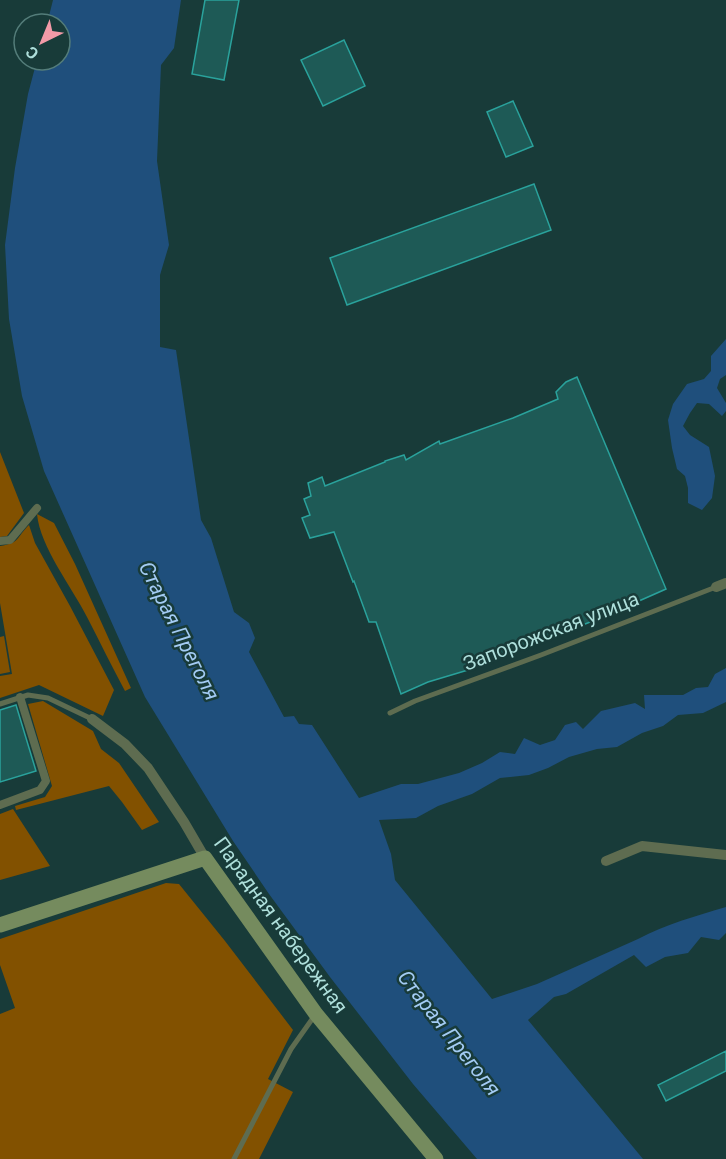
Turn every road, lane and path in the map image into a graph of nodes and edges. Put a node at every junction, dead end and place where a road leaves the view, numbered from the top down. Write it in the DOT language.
graph roads {
  1 [pos="37,508"];
  2 [pos="0,541"];
  3 [pos="721,585"];
  4 [pos="20,697"];
  5 [pos="0,704"];
  6 [pos="390,713"];
  7 [pos="92,719"];
  8 [pos="0,805"];
  9 [pos="726,855"];
  10 [pos="205,858"];
  11 [pos="606,861"];
  12 [pos="0,925"];
  13 [pos="316,1014"];
  14 [pos="234,1159"];
  15 [pos="436,1159"];
  1 -- 2 [label="street"];
  3 -- 6 [label="lane, Запорожская улица"];
  4 -- 5 [label="lane"];
  4 -- 7 [label="lane"];
  4 -- 8 [label="street"];
  7 -- 10 [label="street, Парадная набережная"];
  9 -- 11 [label="street"];
  10 -- 12 [label="main road"];
  10 -- 13 [label="main road, Парадная набережная"];
  13 -- 14 [label="lane"];
  13 -- 15 [label="main road, Парадная набережная"];
}
